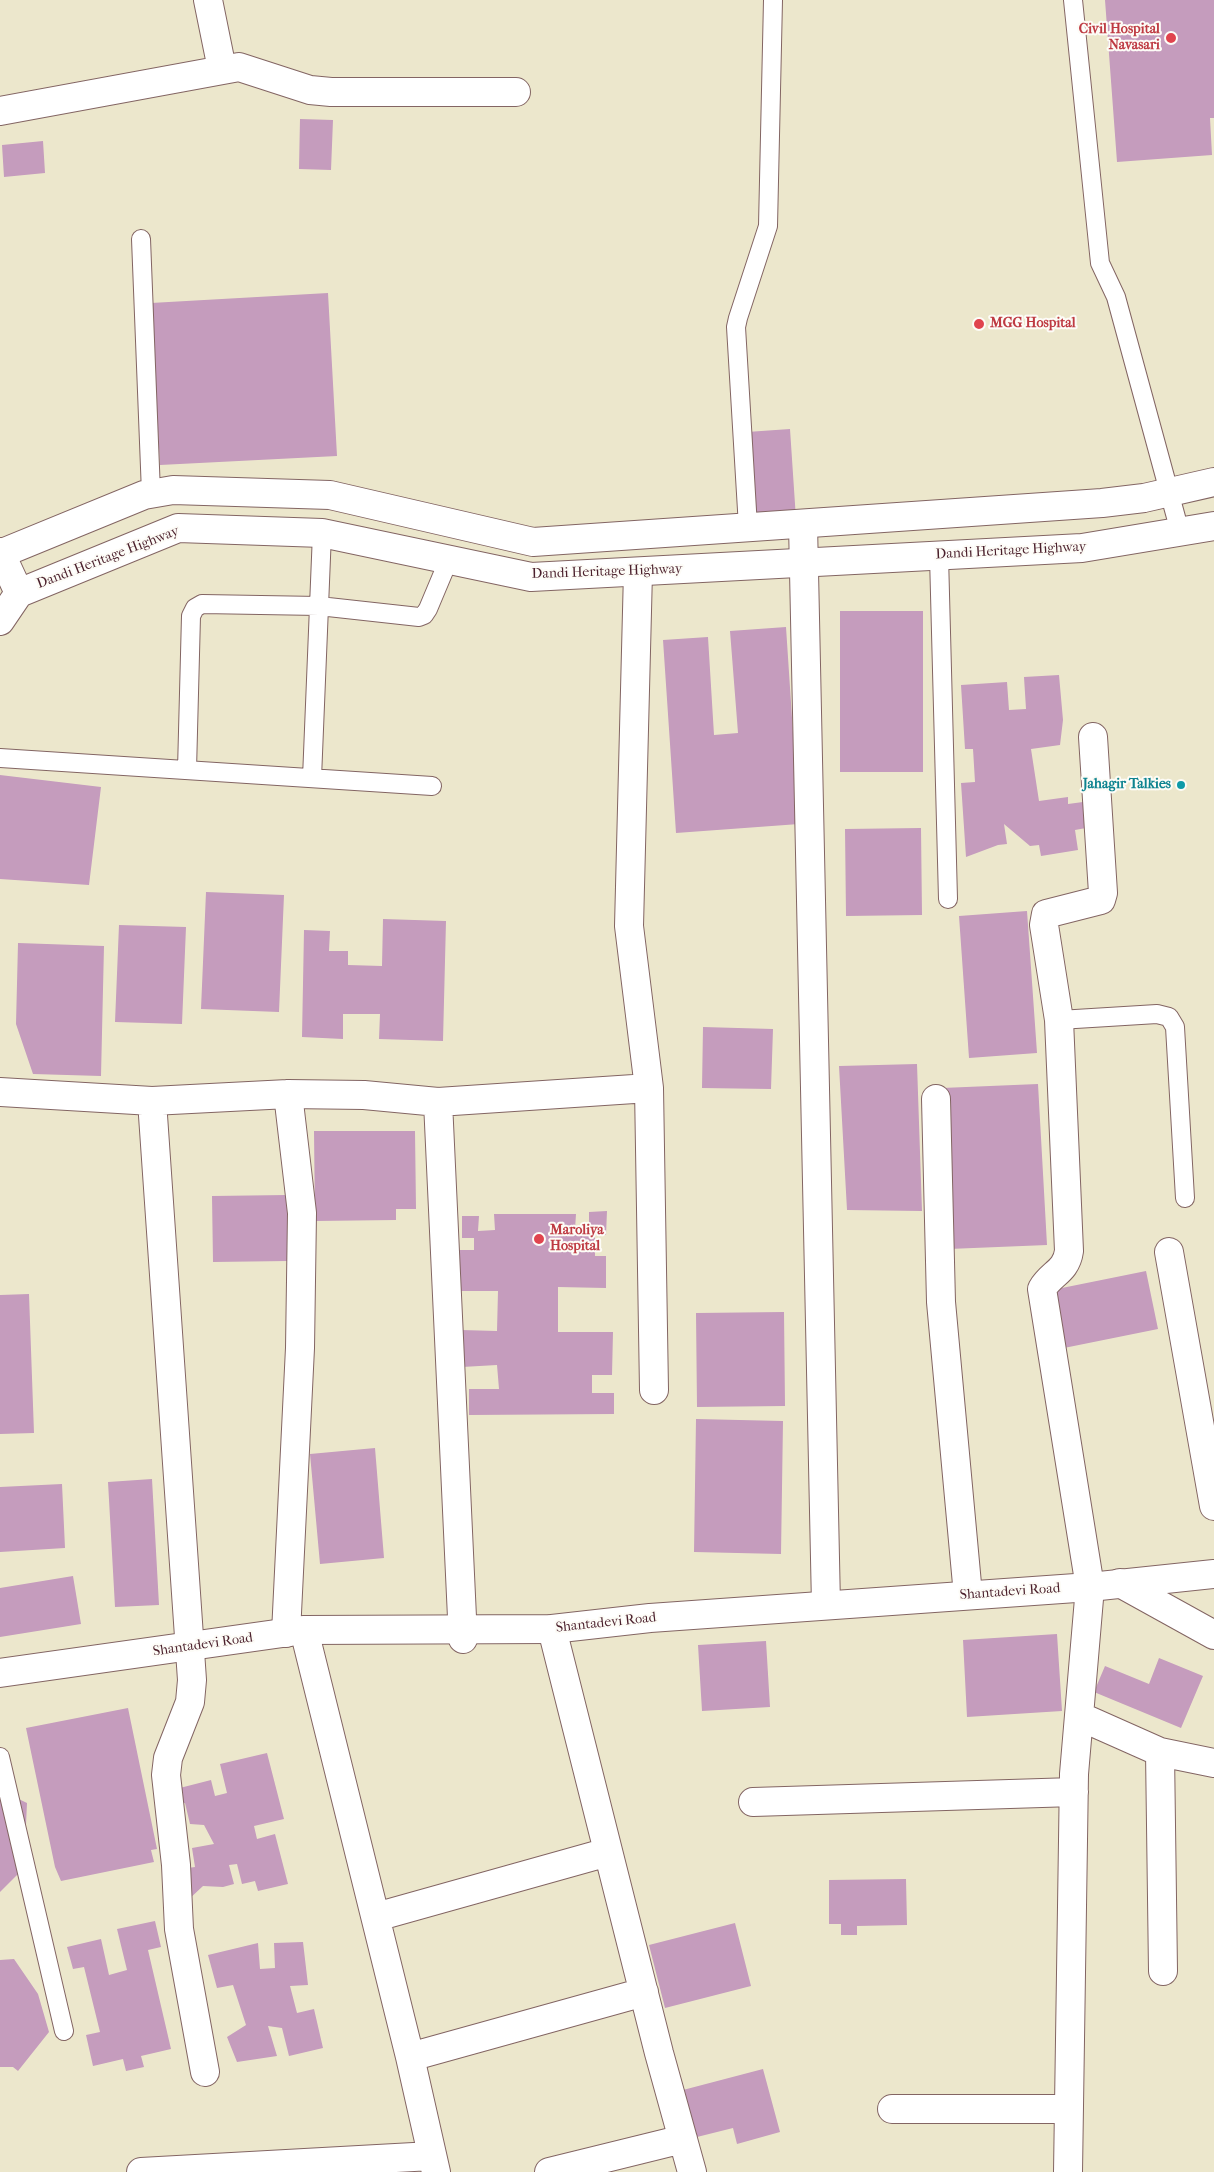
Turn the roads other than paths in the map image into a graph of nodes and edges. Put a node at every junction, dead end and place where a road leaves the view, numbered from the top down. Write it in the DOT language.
graph roads {
  1 [pos="208,0"];
  2 [pos="773,0"];
  3 [pos="1074,0"];
  4 [pos="222,69"];
  5 [pos="516,92"];
  6 [pos="0,110"];
  7 [pos="141,238"];
  8 [pos="1214,482"];
  9 [pos="1170,492"];
  10 [pos="151,493"];
  11 [pos="803,524"];
  12 [pos="1214,526"];
  13 [pos="748,527"];
  14 [pos="1180,532"];
  15 [pos="322,533"];
  16 [pos="534,542"];
  17 [pos="0,553"];
  18 [pos="939,556"];
  19 [pos="449,559"];
  20 [pos="805,562"];
  21 [pos="638,572"];
  22 [pos="531,577"];
  23 [pos="19,593"];
  24 [pos="319,606"];
  25 [pos="0,621"];
  26 [pos="1093,737"];
  27 [pos="0,758"];
  28 [pos="187,770"];
  29 [pos="312,778"];
  30 [pos="432,786"];
  31 [pos="948,899"];
  32 [pos="1059,1020"];
  33 [pos="649,1088"];
  34 [pos="288,1094"];
  35 [pos="1,1099"];
  36 [pos="936,1100"];
  37 [pos="152,1101"];
  38 [pos="438,1102"];
  39 [pos="1185,1198"];
  40 [pos="1169,1252"];
  41 [pos="654,1390"];
  42 [pos="1214,1506"];
  43 [pos="1214,1574"];
  44 [pos="1120,1583"];
  45 [pos="1090,1587"];
  46 [pos="968,1595"];
  47 [pos="826,1605"];
  48 [pos="552,1629"];
  49 [pos="295,1632"];
  50 [pos="463,1634"];
  51 [pos="1214,1635"];
  52 [pos="189,1647"];
  53 [pos="0,1673"];
  54 [pos="1079,1716"];
  55 [pos="1160,1752"];
  56 [pos="0,1757"];
  57 [pos="1214,1763"];
  58 [pos="1074,1792"];
  59 [pos="753,1802"];
  60 [pos="608,1852"];
  61 [pos="376,1917"];
  62 [pos="1163,1971"];
  63 [pos="644,1992"];
  64 [pos="64,2031"];
  65 [pos="410,2057"];
  66 [pos="205,2072"];
  67 [pos="892,2109"];
  68 [pos="1069,2109"];
  69 [pos="683,2139"];
  70 [pos="434,2164"];
  71 [pos="141,2172"];
  72 [pos="549,2172"];
  73 [pos="692,2172"];
  74 [pos="1068,2172"];
  1 -- 4 [label="main road"];
  2 -- 13 [label="lane"];
  3 -- 9 [label="lane"];
  4 -- 5 [label="main road"];
  4 -- 6 [label="main road"];
  7 -- 10 [label="lane"];
  8 -- 9 [label="main road"];
  9 -- 11 [label="main road"];
  9 -- 14 [label="lane"];
  10 -- 16 [label="main road"];
  10 -- 17 [label="main road"];
  11 -- 13 [label="main road"];
  11 -- 20 [label="main road"];
  12 -- 14 [label="main road, Dandi Heritage Highway"];
  13 -- 16 [label="main road"];
  14 -- 18 [label="main road, Dandi Heritage Highway"];
  15 -- 19 [label="main road, Dandi Heritage Highway"];
  15 -- 23 [label="main road, Dandi Heritage Highway"];
  15 -- 24 [label="lane"];
  16 -- 22 [label="main road"];
  17 -- 23 [label="main road"];
  18 -- 20 [label="main road, Dandi Heritage Highway"];
  18 -- 31 [label="lane"];
  19 -- 22 [label="main road, Dandi Heritage Highway"];
  19 -- 24 [label="lane"];
  20 -- 21 [label="main road, Dandi Heritage Highway"];
  20 -- 47 [label="main road"];
  21 -- 22 [label="main road, Dandi Heritage Highway"];
  21 -- 33 [label="main road"];
  23 -- 25 [label="main road, Dandi Heritage Highway"];
  24 -- 28 [label="lane"];
  24 -- 29 [label="lane"];
  26 -- 32 [label="main road"];
  27 -- 28 [label="lane"];
  28 -- 29 [label="lane"];
  29 -- 30 [label="lane"];
  32 -- 39 [label="lane"];
  32 -- 45 [label="main road"];
  33 -- 38 [label="main road"];
  33 -- 41 [label="main road"];
  34 -- 37 [label="main road"];
  34 -- 38 [label="main road"];
  34 -- 49 [label="main road"];
  35 -- 37 [label="main road"];
  36 -- 46 [label="main road"];
  37 -- 52 [label="main road"];
  38 -- 50 [label="main road"];
  40 -- 42 [label="main road"];
  43 -- 44 [label="main road, Shantadevi Road"];
  44 -- 45 [label="main road, Shantadevi Road"];
  44 -- 51 [label="main road"];
  45 -- 46 [label="main road, Shantadevi Road"];
  45 -- 54 [label="main road"];
  46 -- 47 [label="main road, Shantadevi Road"];
  47 -- 48 [label="main road, Shantadevi Road"];
  48 -- 50 [label="main road, Shantadevi Road"];
  48 -- 60 [label="main road"];
  49 -- 50 [label="main road, Shantadevi Road"];
  49 -- 52 [label="main road, Shantadevi Road"];
  49 -- 61 [label="main road"];
  52 -- 53 [label="main road, Shantadevi Road"];
  52 -- 66 [label="main road"];
  54 -- 55 [label="main road"];
  54 -- 58 [label="main road"];
  55 -- 57 [label="main road"];
  55 -- 62 [label="main road"];
  56 -- 64 [label="lane"];
  58 -- 59 [label="main road"];
  58 -- 68 [label="main road"];
  60 -- 61 [label="main road"];
  60 -- 63 [label="main road"];
  61 -- 65 [label="main road"];
  63 -- 65 [label="main road"];
  63 -- 69 [label="main road"];
  65 -- 70 [label="main road"];
  67 -- 68 [label="main road"];
  68 -- 74 [label="main road"];
  69 -- 72 [label="main road"];
  69 -- 73 [label="main road"];
  70 -- 71 [label="main road"];
}
